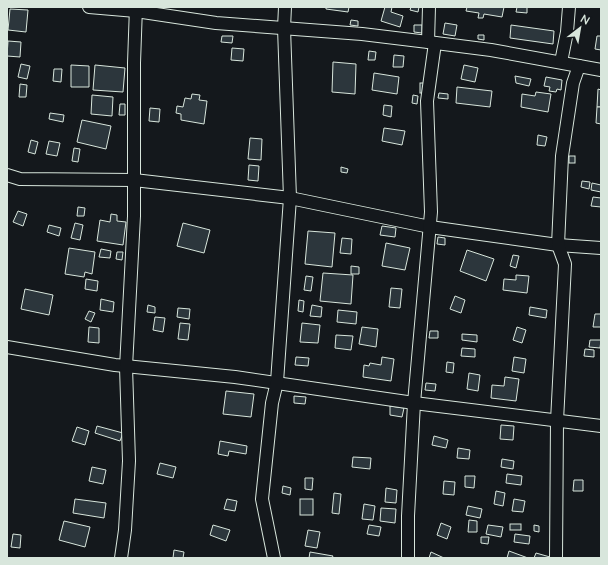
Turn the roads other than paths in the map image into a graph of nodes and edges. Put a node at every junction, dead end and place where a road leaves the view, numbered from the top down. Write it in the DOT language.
graph roads {
  1 [pos="89,7"];
  2 [pos="285,7"];
  3 [pos="429,7"];
  4 [pos="568,7"];
  5 [pos="136,9"];
  6 [pos="284,28"];
  7 [pos="432,42"];
  8 [pos="561,62"];
  9 [pos="579,66"];
  10 [pos="601,70"];
  11 [pos="7,176"];
  12 [pos="134,180"];
  13 [pos="290,198"];
  14 [pos="430,227"];
  15 [pos="558,245"];
  16 [pos="601,248"];
  17 [pos="7,347"];
  18 [pos="126,366"];
  19 [pos="277,382"];
  20 [pos="414,403"];
  21 [pos="557,420"];
  22 [pos="601,426"];
  23 [pos="121,558"];
  24 [pos="274,558"];
  25 [pos="408,558"];
  26 [pos="556,558"];
  1 -- 5 [label="street"];
  2 -- 6 [label="street"];
  3 -- 7 [label="street"];
  4 -- 8 [label="street"];
  5 -- 6 [label="street"];
  5 -- 12 [label="street"];
  6 -- 7 [label="street"];
  6 -- 13 [label="street"];
  7 -- 8 [label="street"];
  7 -- 14 [label="street"];
  8 -- 9 [label="street"];
  9 -- 10 [label="street"];
  9 -- 15 [label="street"];
  11 -- 12 [label="street"];
  12 -- 13 [label="street"];
  12 -- 18 [label="street"];
  13 -- 14 [label="street"];
  13 -- 19 [label="street"];
  14 -- 15 [label="street"];
  14 -- 20 [label="street"];
  15 -- 16 [label="street"];
  15 -- 21 [label="street"];
  17 -- 18 [label="street"];
  18 -- 19 [label="street"];
  18 -- 23 [label="street"];
  19 -- 20 [label="street"];
  19 -- 24 [label="street"];
  20 -- 21 [label="street"];
  20 -- 25 [label="street"];
  21 -- 22 [label="street"];
  21 -- 26 [label="street"];
}
